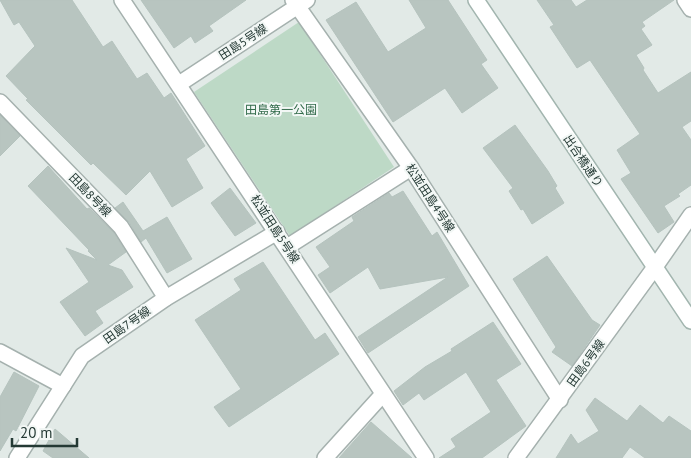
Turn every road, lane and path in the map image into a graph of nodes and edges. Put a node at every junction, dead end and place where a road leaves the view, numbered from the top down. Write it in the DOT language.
graph roads {
  1 [pos="122,0"];
  2 [pos="476,0"];
  3 [pos="685,0"];
  4 [pos="299,2"];
  5 [pos="691,9"];
  6 [pos="179,84"];
  7 [pos="0,102"];
  8 [pos="411,168"];
  9 [pos="691,215"];
  10 [pos="277,232"];
  11 [pos="287,247"];
  12 [pos="655,267"];
  13 [pos="166,298"];
  14 [pos="691,321"];
  15 [pos="0,352"];
  16 [pos="63,386"];
  17 [pos="384,394"];
  18 [pos="560,400"];
  19 [pos="17,458"];
  20 [pos="324,458"];
  21 [pos="426,458"];
  22 [pos="516,458"];
  1 -- 6 [label="street, 松並田島5号線"];
  2 -- 12 [label="street, 出合橋通り"];
  3 -- 5 [label="street"];
  4 -- 6 [label="street, 田島5号線"];
  4 -- 8 [label="street, 松並田島4号線"];
  6 -- 10 [label="street, 松並田島5号線"];
  7 -- 13 [label="street, 田島8号線"];
  8 -- 11 [label="street"];
  8 -- 18 [label="street, 松並田島4号線"];
  9 -- 12 [label="street, 田島6号線"];
  10 -- 11 [label="street, 松並田島5号線"];
  10 -- 13 [label="street, 田島7号線"];
  11 -- 17 [label="street, 松並田島5号線"];
  12 -- 14 [label="street, 出合橋通り"];
  12 -- 18 [label="street, 田島6号線"];
  13 -- 16 [label="street, 田島7号線"];
  15 -- 16 [label="street"];
  16 -- 19 [label="street, 田島7号線"];
  17 -- 20 [label="street"];
  17 -- 21 [label="street, 松並田島5号線"];
  18 -- 22 [label="street, 田島6号線"];
}
